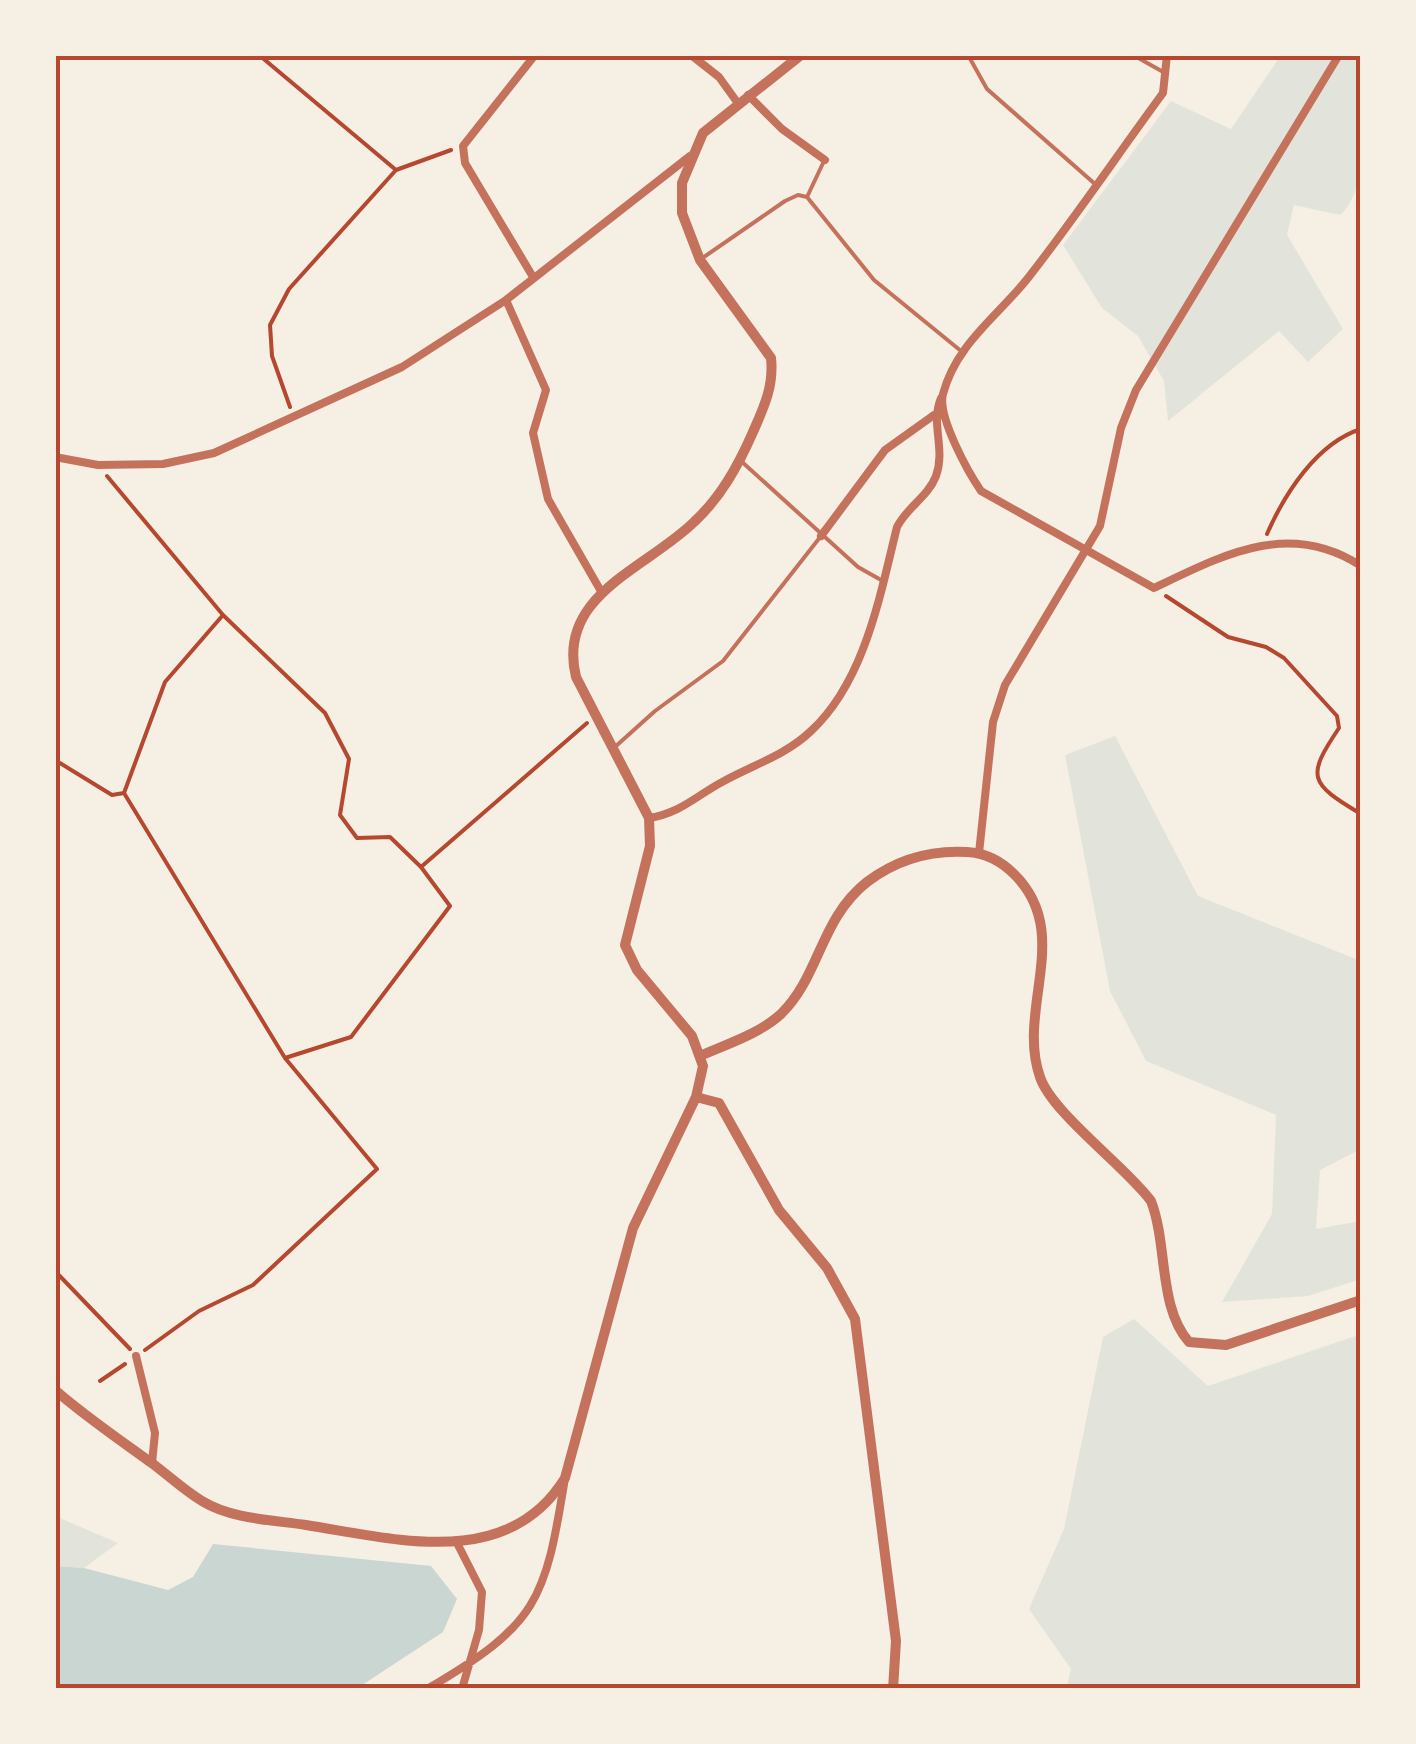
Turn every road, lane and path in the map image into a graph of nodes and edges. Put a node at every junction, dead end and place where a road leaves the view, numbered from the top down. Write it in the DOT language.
graph roads {
  1 [pos="259,55"];
  2 [pos="535,55"];
  3 [pos="690,55"];
  4 [pos="801,55"];
  5 [pos="968,55"];
  6 [pos="1134,55"];
  7 [pos="1167,55"];
  8 [pos="1339,55"];
  9 [pos="1165,72"];
  10 [pos="742,98"];
  11 [pos="463,146"];
  12 [pos="690,156"];
  13 [pos="824,160"];
  14 [pos="396,170"];
  15 [pos="1095,184"];
  16 [pos="807,197"];
  17 [pos="700,260"];
  18 [pos="534,276"];
  19 [pos="506,300"];
  20 [pos="961,352"];
  21 [pos="942,398"];
  22 [pos="934,415"];
  23 [pos="294,417"];
  24 [pos="1361,429"];
  25 [pos="55,457"];
  26 [pos="741,461"];
  27 [pos="98,465"];
  28 [pos="822,536"];
  29 [pos="1263,543"];
  30 [pos="1086,551"];
  31 [pos="1361,566"];
  32 [pos="883,582"];
  33 [pos="1154,588"];
  34 [pos="602,593"];
  35 [pos="223,614"];
  36 [pos="595,716"];
  37 [pos="613,750"];
  38 [pos="55,760"];
  39 [pos="124,793"];
  40 [pos="1361,814"];
  41 [pos="649,818"];
  42 [pos="979,852"];
  43 [pos="421,868"];
  44 [pos="700,1056"];
  45 [pos="285,1058"];
  46 [pos="696,1096"];
  47 [pos="55,1271"];
  48 [pos="1361,1300"];
  49 [pos="136,1356"];
  50 [pos="100,1381"];
  51 [pos="55,1390"];
  52 [pos="152,1463"];
  53 [pos="565,1478"];
  54 [pos="457,1544"];
  55 [pos="470,1664"];
  56 [pos="427,1689"];
  57 [pos="462,1689"];
  58 [pos="893,1689"];
  1 -- 14 [label="path"];
  2 -- 11 [label="street"];
  3 -- 10 [label="street"];
  4 -- 10 [label="street"];
  5 -- 15 [label="lane"];
  6 -- 9 [label="lane"];
  7 -- 9 [label="street"];
  8 -- 30 [label="street"];
  9 -- 15 [label="street"];
  10 -- 12 [label="street"];
  10 -- 13 [label="street"];
  11 -- 14 [label="path"];
  11 -- 18 [label="street"];
  12 -- 17 [label="street"];
  12 -- 18 [label="street"];
  13 -- 16 [label="lane"];
  14 -- 23 [label="path"];
  15 -- 20 [label="street"];
  16 -- 17 [label="lane"];
  16 -- 20 [label="lane"];
  17 -- 26 [label="street"];
  18 -- 19 [label="street"];
  19 -- 23 [label="street"];
  19 -- 34 [label="street"];
  20 -- 21 [label="street"];
  21 -- 22 [label="street"];
  21 -- 30 [label="street"];
  22 -- 28 [label="street"];
  22 -- 32 [label="street"];
  23 -- 27 [label="street"];
  24 -- 29 [label="path"];
  25 -- 27 [label="street"];
  26 -- 28 [label="lane"];
  26 -- 34 [label="street"];
  27 -- 35 [label="path"];
  28 -- 32 [label="lane"];
  28 -- 37 [label="lane"];
  29 -- 31 [label="street"];
  29 -- 33 [label="street"];
  30 -- 33 [label="street"];
  30 -- 42 [label="street"];
  32 -- 41 [label="street"];
  33 -- 40 [label="path"];
  34 -- 36 [label="street"];
  35 -- 39 [label="path"];
  35 -- 43 [label="path"];
  36 -- 37 [label="street"];
  36 -- 43 [label="path"];
  37 -- 41 [label="street"];
  38 -- 39 [label="path"];
  39 -- 45 [label="path"];
  41 -- 44 [label="street"];
  42 -- 44 [label="street"];
  42 -- 48 [label="street"];
  43 -- 45 [label="path"];
  44 -- 46 [label="street"];
  45 -- 49 [label="path"];
  46 -- 53 [label="street"];
  46 -- 58 [label="street"];
  47 -- 49 [label="path"];
  49 -- 50 [label="path"];
  49 -- 52 [label="street"];
  51 -- 52 [label="street"];
  52 -- 54 [label="street"];
  53 -- 54 [label="street"];
  53 -- 55 [label="street"];
  54 -- 55 [label="street"];
  55 -- 56 [label="street"];
  55 -- 57 [label="street"];
}
